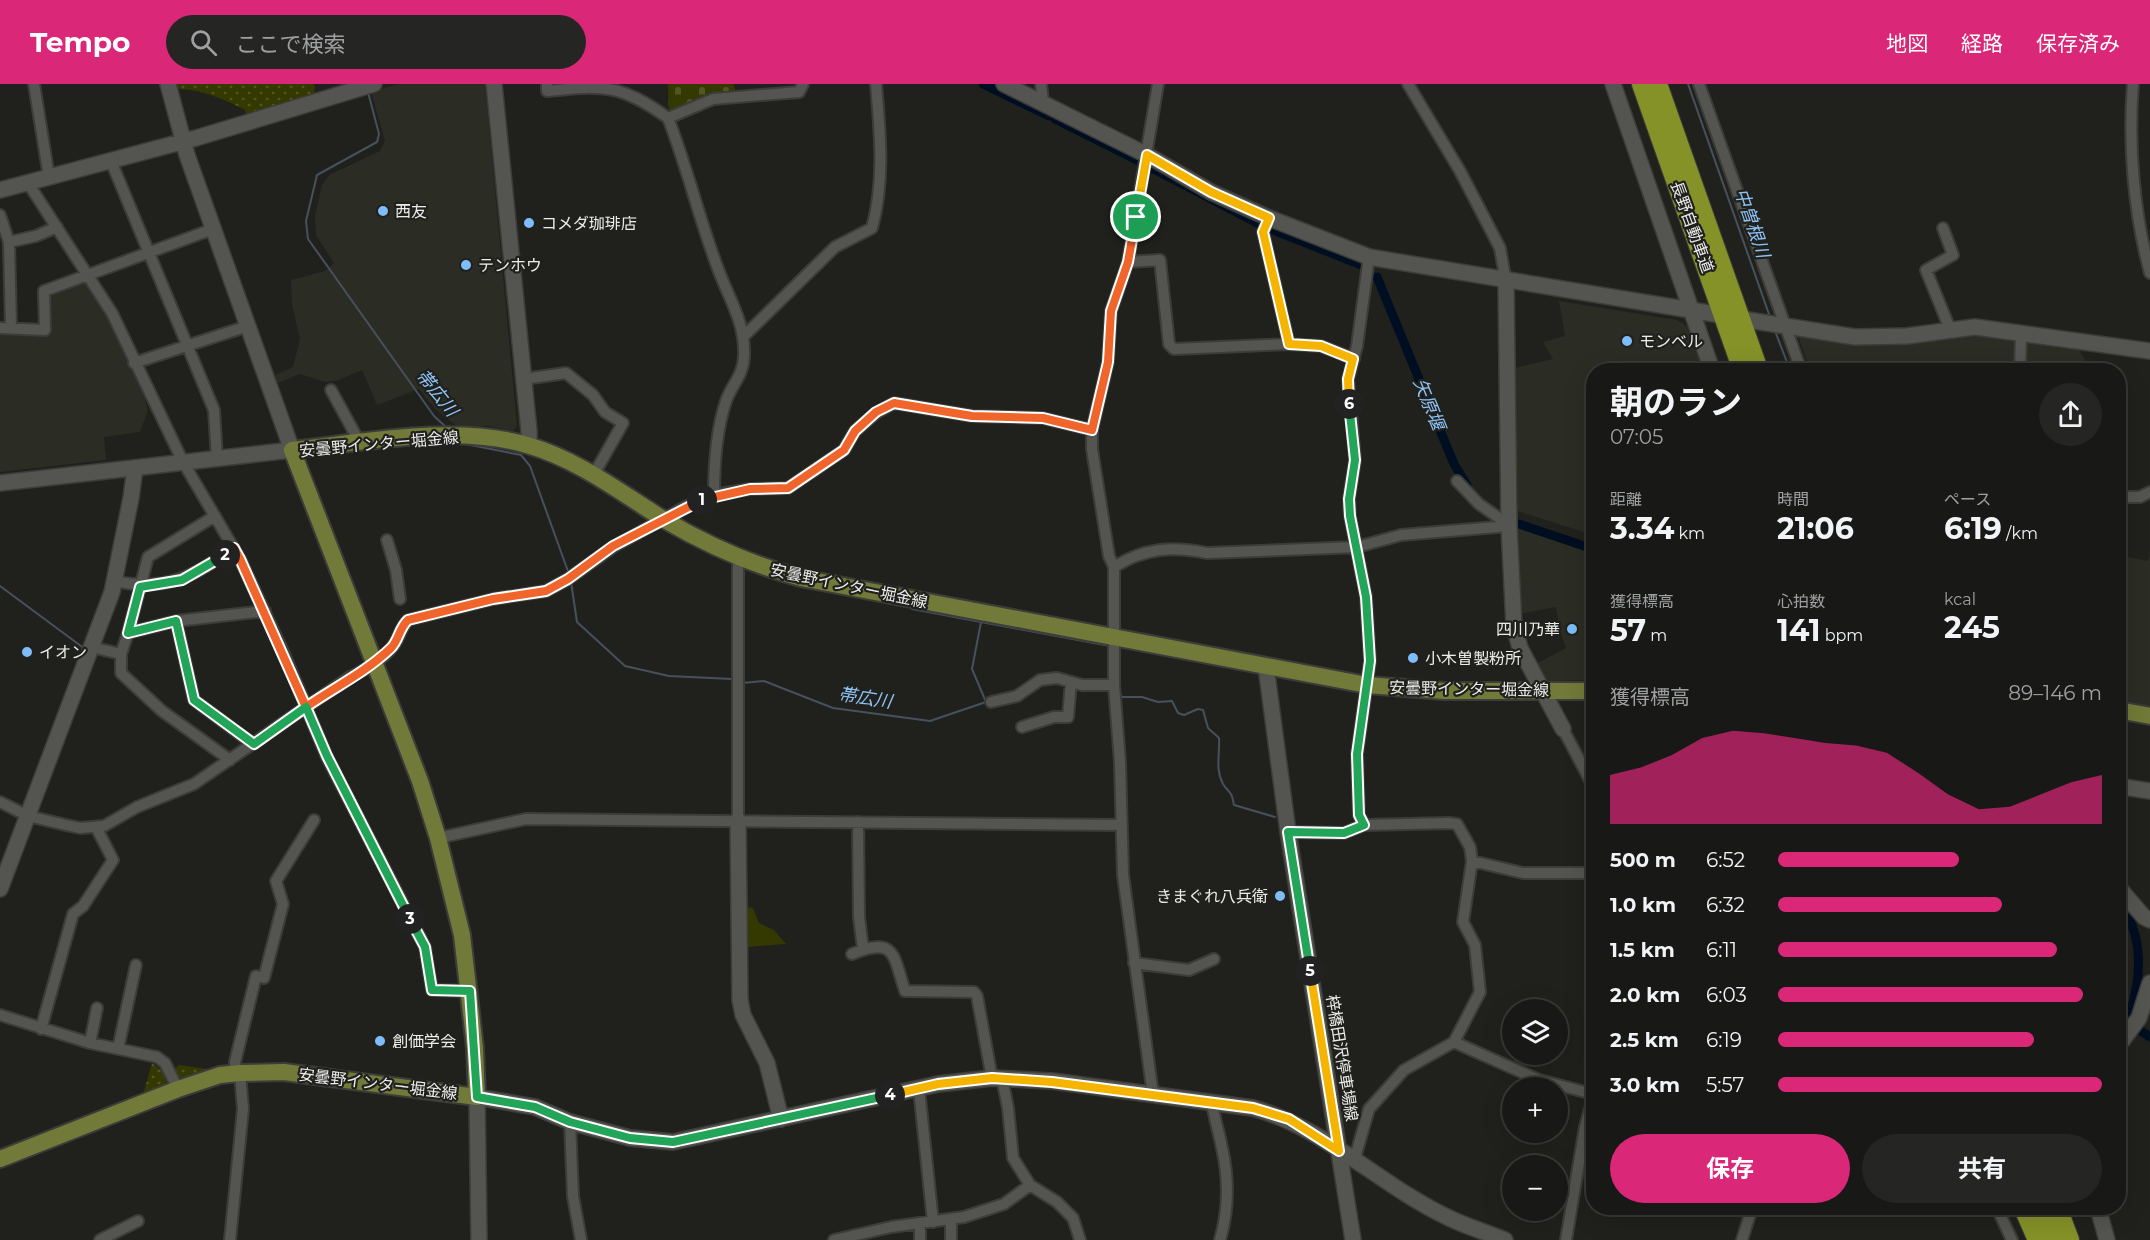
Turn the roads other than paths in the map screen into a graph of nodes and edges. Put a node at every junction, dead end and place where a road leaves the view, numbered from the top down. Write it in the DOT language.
graph roads {
  1 [pos="34,84"];
  2 [pos="168,84"];
  3 [pos="374,84"];
  4 [pos="494,84"];
  5 [pos="547,84"];
  6 [pos="803,84"];
  7 [pos="876,84"];
  8 [pos="1004,84"];
  9 [pos="1041,84"];
  10 [pos="1158,84"];
  11 [pos="1408,84"];
  12 [pos="1613,84"];
  13 [pos="1642,84"];
  14 [pos="1657,84"];
  15 [pos="1699,84"];
  16 [pos="2133,84"];
  17 [pos="1043,102"];
  18 [pos="668,118"];
  19 [pos="184,141"];
  20 [pos="1147,155"];
  21 [pos="111,161"];
  22 [pos="49,177"];
  23 [pos="27,183"];
  24 [pos="0,190"];
  25 [pos="0,215"];
  26 [pos="1269,218"];
  27 [pos="57,227"];
  28 [pos="1943,228"];
  29 [pos="213,229"];
  30 [pos="9,243"];
  31 [pos="150,250"];
  32 [pos="1369,257"];
  33 [pos="2148,260"];
  34 [pos="1128,262"];
  35 [pos="2150,273"];
  36 [pos="88,274"];
  37 [pos="1506,282"];
  38 [pos="1690,310"];
  39 [pos="1715,314"];
  40 [pos="1748,320"];
  41 [pos="248,326"];
  42 [pos="1784,326"];
  43 [pos="5,328"];
  44 [pos="1950,329"];
  45 [pos="2021,333"];
  46 [pos="744,336"];
  47 [pos="1289,344"];
  48 [pos="188,346"];
  49 [pos="2150,351"];
  50 [pos="1353,359"];
  51 [pos="134,363"];
  52 [pos="1709,363"];
  53 [pos="1741,363"];
  54 [pos="1756,363"];
  55 [pos="1798,363"];
  56 [pos="2020,363"];
  57 [pos="524,379"];
  58 [pos="330,390"];
  59 [pos="1092,430"];
  60 [pos="360,443"];
  61 [pos="529,445"];
  62 [pos="292,450"];
  63 [pos="217,458"];
  64 [pos="183,462"];
  65 [pos="135,468"];
  66 [pos="593,476"];
  67 [pos="1457,481"];
  68 [pos="0,483"];
  69 [pos="2150,492"];
  70 [pos="714,495"];
  71 [pos="2126,497"];
  72 [pos="215,516"];
  73 [pos="665,520"];
  74 [pos="1509,526"];
  75 [pos="387,540"];
  76 [pos="1357,547"];
  77 [pos="234,548"];
  78 [pos="738,558"];
  79 [pos="1114,567"];
  80 [pos="114,581"];
  81 [pos="140,587"];
  82 [pos="400,599"];
  83 [pos="265,611"];
  84 [pos="176,621"];
  85 [pos="128,633"];
  86 [pos="1115,639"];
  87 [pos="92,647"];
  88 [pos="121,654"];
  89 [pos="374,663"];
  90 [pos="1266,667"];
  91 [pos="1071,681"];
  92 [pos="1114,685"];
  93 [pos="1367,685"];
  94 [pos="1542,691"];
  95 [pos="1586,691"];
  96 [pos="991,702"];
  97 [pos="306,707"];
  98 [pos="2126,712"];
  99 [pos="2150,716"];
  100 [pos="1022,727"];
  101 [pos="1563,729"];
  102 [pos="254,744"];
  103 [pos="230,760"];
  104 [pos="1586,773"];
  105 [pos="2126,787"];
  106 [pos="2150,791"];
  107 [pos="0,802"];
  108 [pos="28,816"];
  109 [pos="314,820"];
  110 [pos="738,820"];
  111 [pos="858,822"];
  112 [pos="1122,825"];
  113 [pos="1364,825"];
  114 [pos="96,827"];
  115 [pos="1288,832"];
  116 [pos="438,838"];
  117 [pos="1472,861"];
  118 [pos="1586,873"];
  119 [pos="0,889"];
  120 [pos="2126,896"];
  121 [pos="2150,920"];
  122 [pos="863,949"];
  123 [pos="852,954"];
  124 [pos="1214,960"];
  125 [pos="1134,963"];
  126 [pos="136,965"];
  127 [pos="2150,983"];
  128 [pos="470,991"];
  129 [pos="97,1008"];
  130 [pos="0,1015"];
  131 [pos="2144,1021"];
  132 [pos="41,1029"];
  133 [pos="2126,1038"];
  134 [pos="1454,1041"];
  135 [pos="90,1043"];
  136 [pos="118,1049"];
  137 [pos="238,1073"];
  138 [pos="997,1078"];
  139 [pos="178,1089"];
  140 [pos="919,1089"];
  141 [pos="1586,1092"];
  142 [pos="1153,1095"];
  143 [pos="477,1097"];
  144 [pos="1212,1102"];
  145 [pos="781,1119"];
  146 [pos="570,1122"];
  147 [pos="1586,1124"];
  148 [pos="1339,1151"];
  149 [pos="0,1159"];
  150 [pos="1354,1161"];
  151 [pos="1030,1185"];
  152 [pos="1750,1215"];
  153 [pos="2013,1215"];
  154 [pos="2014,1215"];
  155 [pos="2044,1215"];
  156 [pos="2060,1215"];
  157 [pos="2100,1215"];
  158 [pos="951,1219"];
  159 [pos="138,1221"];
  160 [pos="933,1222"];
  161 [pos="920,1223"];
  162 [pos="858,1237"];
  163 [pos="100,1240"];
  164 [pos="230,1240"];
  165 [pos="479,1240"];
  166 [pos="581,1240"];
  167 [pos="834,1240"];
  168 [pos="920,1240"];
  169 [pos="951,1240"];
  170 [pos="1080,1240"];
  171 [pos="1220,1240"];
  172 [pos="1353,1240"];
  173 [pos="1505,1240"];
  174 [pos="1566,1240"];
  175 [pos="1742,1240"];
  176 [pos="2012,1240"];
  177 [pos="2038,1240"];
  178 [pos="2053,1240"];
  179 [pos="2069,1240"];
  180 [pos="2107,1240"];
  1 -- 22 [label="street"];
  2 -- 19 [label="street"];
  3 -- 19 [label="street"];
  4 -- 57 [label="street"];
  5 -- 18 [label="street"];
  6 -- 18 [label="street"];
  7 -- 46 [label="street"];
  8 -- 17 [label="street"];
  9 -- 17 [label="street"];
  10 -- 20 [label="street"];
  11 -- 37 [label="street"];
  12 -- 38 [label="street"];
  13 -- 53 [label="highway, 長野自動車道"];
  14 -- 54 [label="highway, 長野自動車道"];
  15 -- 42 [label="street"];
  16 -- 33 [label="street"];
  17 -- 20 [label="street"];
  18 -- 46 [label="street"];
  19 -- 21 [label="street"];
  19 -- 29 [label="street"];
  20 -- 26 [label="street"];
  20 -- 34 [label="street"];
  21 -- 22 [label="street"];
  21 -- 31 [label="street"];
  22 -- 23 [label="street"];
  23 -- 24 [label="street"];
  23 -- 27 [label="street"];
  25 -- 30 [label="street"];
  26 -- 32 [label="street"];
  26 -- 47 [label="street"];
  27 -- 30 [label="street"];
  27 -- 36 [label="street"];
  28 -- 44 [label="street"];
  29 -- 31 [label="street"];
  29 -- 41 [label="street"];
  30 -- 43 [label="street"];
  31 -- 36 [label="street"];
  31 -- 48 [label="street"];
  32 -- 37 [label="street"];
  32 -- 50 [label="street"];
  33 -- 35 [label="street"];
  34 -- 47 [label="street"];
  34 -- 59 [label="street"];
  36 -- 43 [label="street"];
  36 -- 51 [label="street"];
  37 -- 38 [label="street"];
  37 -- 74 [label="street"];
  38 -- 39 [label="street"];
  38 -- 52 [label="street"];
  40 -- 42 [label="street"];
  41 -- 48 [label="street"];
  41 -- 62 [label="street"];
  42 -- 44 [label="street"];
  42 -- 55 [label="street"];
  44 -- 45 [label="street"];
  45 -- 49 [label="street"];
  45 -- 56 [label="street"];
  46 -- 70 [label="street"];
  47 -- 50 [label="street"];
  48 -- 51 [label="street"];
  48 -- 63 [label="street"];
  50 -- 76 [label="street"];
  51 -- 64 [label="street"];
  57 -- 61 [label="street"];
  57 -- 66 [label="street"];
  58 -- 60 [label="street"];
  59 -- 70 [label="street"];
  59 -- 79 [label="street"];
  60 -- 61 [label="main road, 安曇野インター堀金線"];
  60 -- 62 [label="main road, 安曇野インター堀金線"];
  61 -- 66 [label="main road, 安曇野インター堀金線"];
  62 -- 63 [label="street"];
  62 -- 89 [label="main road, 安曇野インター堀金線"];
  63 -- 64 [label="street"];
  64 -- 65 [label="street"];
  64 -- 72 [label="street"];
  65 -- 68 [label="street"];
  65 -- 80 [label="street"];
  66 -- 73 [label="main road, 安曇野インター堀金線"];
  67 -- 74 [label="street"];
  69 -- 71 [label="street"];
  70 -- 73 [label="street"];
  72 -- 77 [label="street"];
  72 -- 81 [label="street"];
  73 -- 78 [label="main road, 安曇野インター堀金線"];
  73 -- 89 [label="street"];
  74 -- 76 [label="street"];
  74 -- 94 [label="street"];
  75 -- 82 [label="street"];
  76 -- 79 [label="street"];
  76 -- 93 [label="street"];
  77 -- 81 [label="street"];
  77 -- 83 [label="street"];
  78 -- 86 [label="main road, 安曇野インター堀金線"];
  78 -- 110 [label="street"];
  79 -- 86 [label="street"];
  80 -- 81 [label="street"];
  80 -- 87 [label="street"];
  81 -- 85 [label="street"];
  83 -- 84 [label="street"];
  83 -- 97 [label="street"];
  84 -- 85 [label="street"];
  84 -- 102 [label="street"];
  85 -- 88 [label="street"];
  86 -- 90 [label="main road, 安曇野インター堀金線"];
  86 -- 92 [label="street"];
  87 -- 88 [label="street"];
  87 -- 108 [label="street"];
  88 -- 103 [label="street"];
  89 -- 97 [label="street"];
  89 -- 116 [label="main road, 安曇野インター堀金線"];
  90 -- 93 [label="main road, 安曇野インター堀金線"];
  90 -- 115 [label="street, 梓橋田沢停車場線"];
  91 -- 92 [label="street"];
  91 -- 96 [label="street"];
  91 -- 100 [label="street"];
  92 -- 112 [label="street"];
  93 -- 94 [label="main road, 安曇野インター堀金線"];
  93 -- 113 [label="street"];
  94 -- 95 [label="main road, 安曇野インター堀金線"];
  94 -- 101 [label="street"];
  97 -- 102 [label="street"];
  97 -- 128 [label="street"];
  98 -- 99 [label="main road"];
  101 -- 104 [label="street"];
  102 -- 103 [label="street"];
  103 -- 114 [label="street"];
  105 -- 106 [label="street"];
  107 -- 108 [label="street"];
  108 -- 114 [label="street"];
  108 -- 119 [label="street"];
  109 -- 137 [label="street"];
  110 -- 111 [label="street"];
  110 -- 116 [label="street"];
  110 -- 145 [label="street"];
  111 -- 112 [label="street"];
  111 -- 122 [label="street"];
  112 -- 125 [label="street"];
  113 -- 115 [label="street"];
  113 -- 117 [label="street"];
  114 -- 132 [label="street"];
  115 -- 148 [label="street, 梓橋田沢停車場線"];
  116 -- 128 [label="main road, 安曇野インター堀金線"];
  117 -- 118 [label="street"];
  117 -- 134 [label="street"];
  120 -- 121 [label="street"];
  122 -- 123 [label="street"];
  122 -- 138 [label="street"];
  124 -- 125 [label="street"];
  125 -- 142 [label="street"];
  126 -- 136 [label="street"];
  127 -- 131 [label="street"];
  128 -- 143 [label="main road, 安曇野インター堀金線"];
  129 -- 135 [label="street"];
  130 -- 132 [label="street"];
  131 -- 133 [label="street"];
  132 -- 135 [label="street"];
  134 -- 141 [label="street"];
  134 -- 150 [label="street"];
  135 -- 136 [label="street"];
  136 -- 139 [label="street"];
  137 -- 139 [label="main road, 安曇野インター堀金線"];
  137 -- 143 [label="main road, 安曇野インター堀金線"];
  137 -- 164 [label="street"];
  138 -- 140 [label="street"];
  138 -- 142 [label="street"];
  138 -- 151 [label="street"];
  139 -- 149 [label="main road, 安曇野インター堀金線"];
  140 -- 145 [label="street"];
  140 -- 160 [label="street"];
  142 -- 144 [label="street"];
  143 -- 146 [label="street"];
  143 -- 165 [label="street"];
  144 -- 148 [label="street"];
  144 -- 171 [label="street"];
  145 -- 146 [label="street"];
  146 -- 166 [label="street"];
  147 -- 174 [label="street"];
  148 -- 150 [label="street"];
  148 -- 172 [label="street, 梓橋田沢停車場線"];
  150 -- 173 [label="street"];
  151 -- 158 [label="street"];
  151 -- 170 [label="street"];
  152 -- 175 [label="street"];
  153 -- 176 [label="street"];
  154 -- 177 [label="highway"];
  155 -- 178 [label="highway"];
  156 -- 179 [label="highway"];
  157 -- 180 [label="street"];
  158 -- 160 [label="street"];
  158 -- 169 [label="street"];
  159 -- 163 [label="street"];
  160 -- 161 [label="street"];
  161 -- 162 [label="street"];
  161 -- 168 [label="street"];
  162 -- 167 [label="street"];
}
